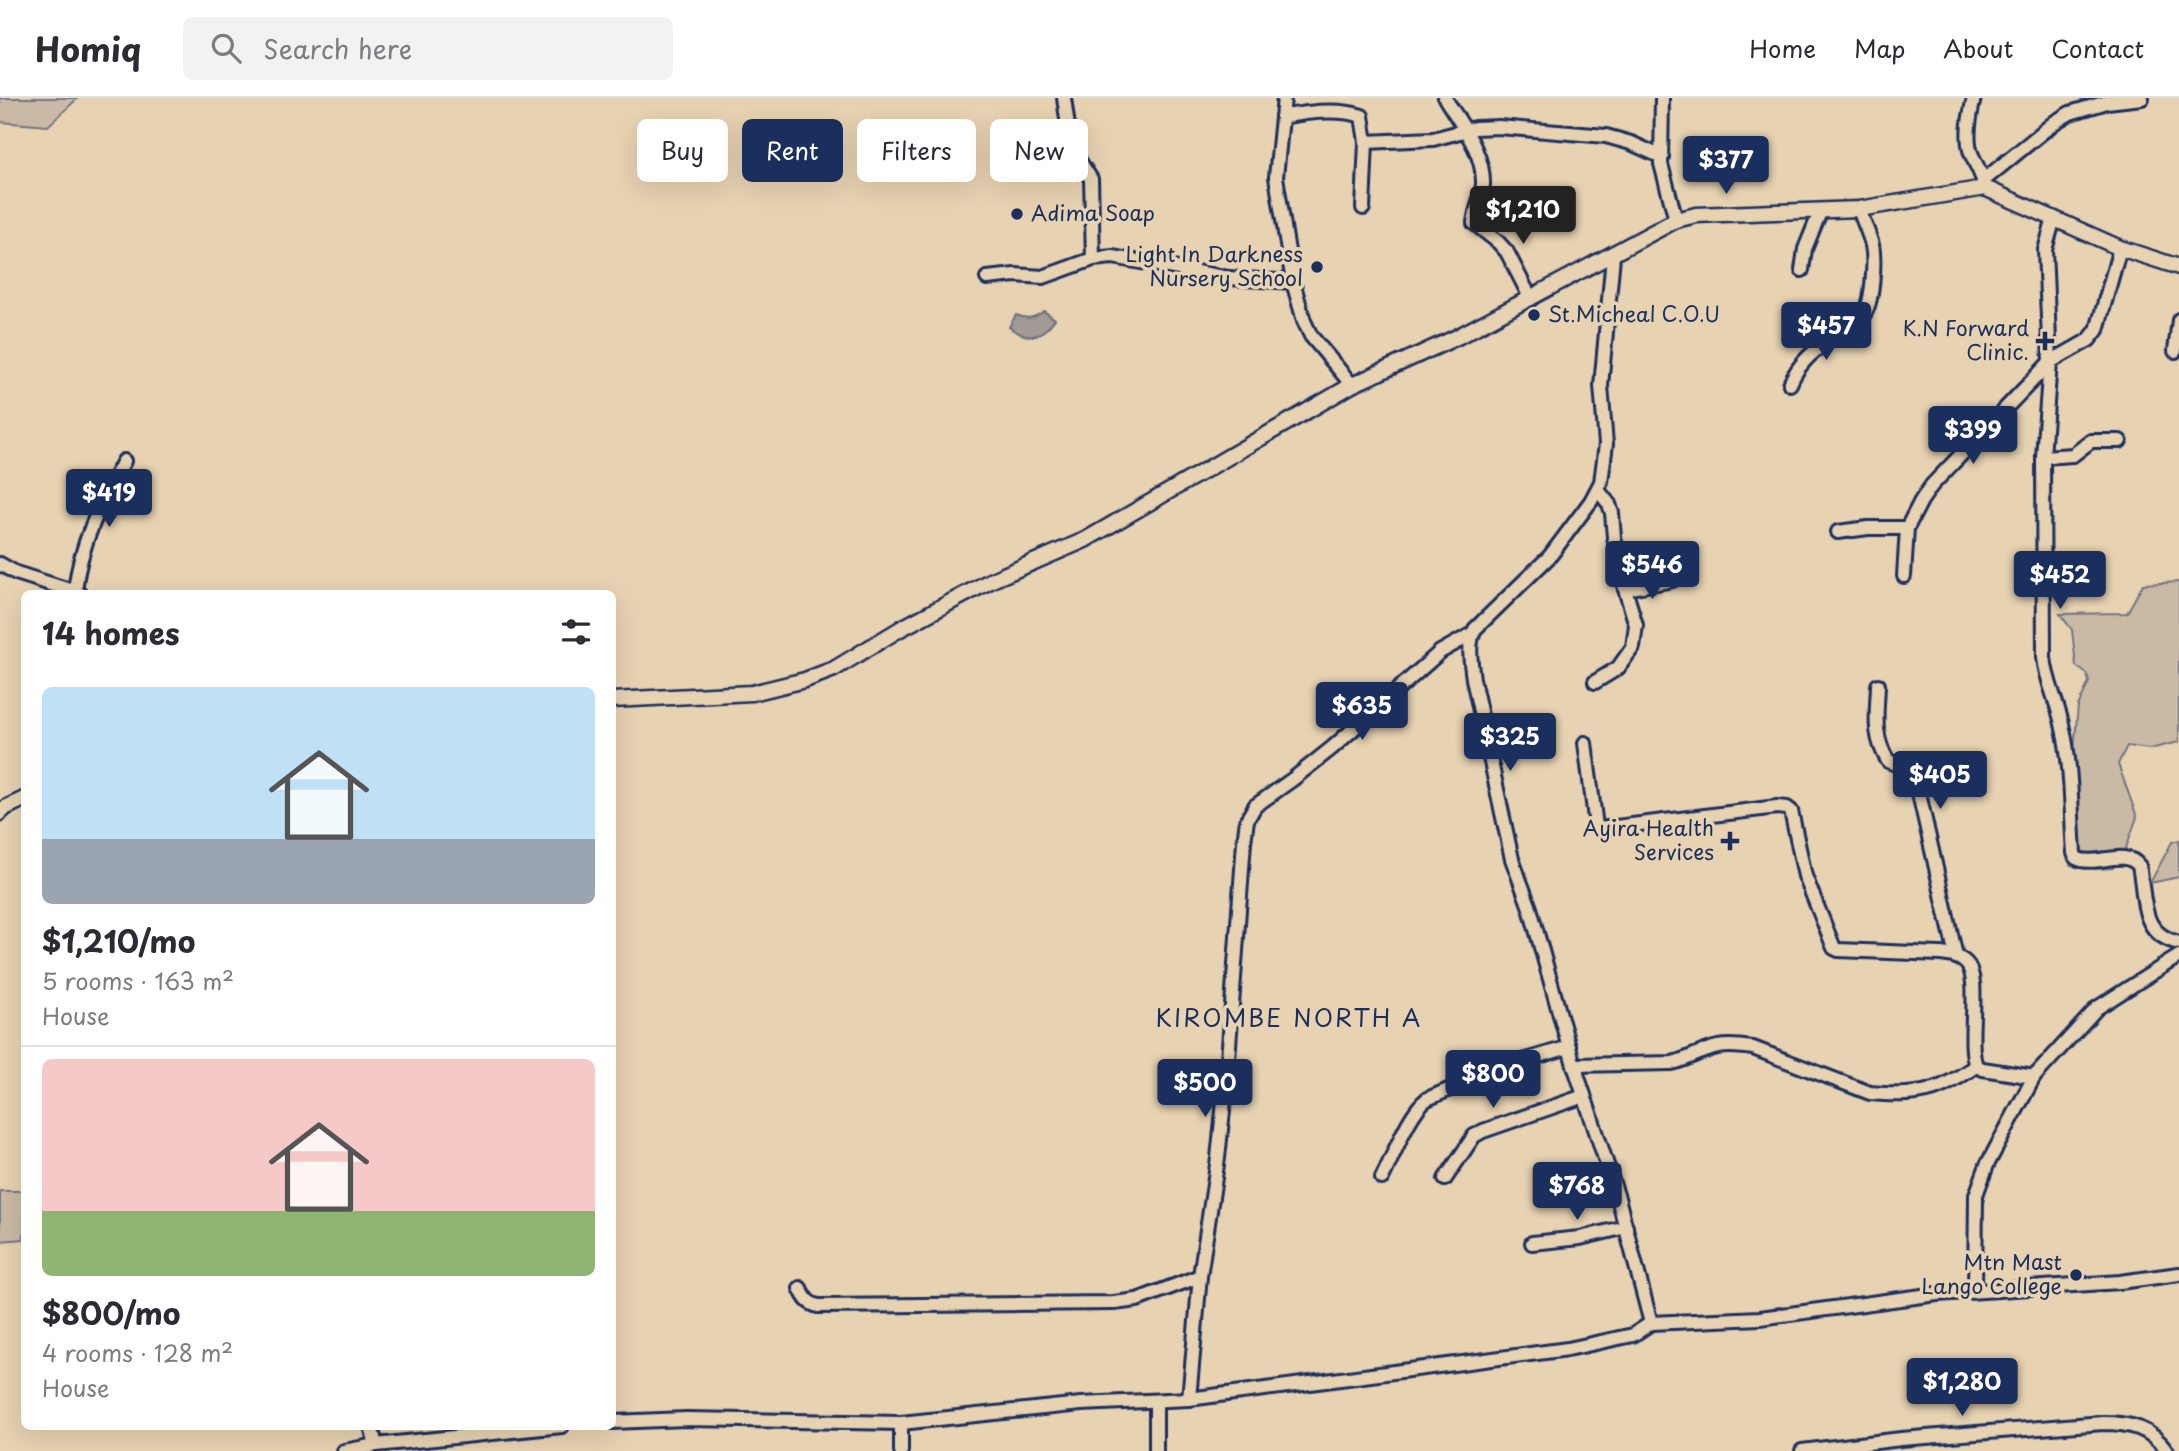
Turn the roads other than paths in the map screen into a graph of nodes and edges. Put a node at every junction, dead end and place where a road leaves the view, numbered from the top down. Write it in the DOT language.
graph roads {
  1 [pos="1064,98"];
  2 [pos="1284,98"];
  3 [pos="1445,98"];
  4 [pos="1662,98"];
  5 [pos="1974,98"];
  6 [pos="2142,98"];
  7 [pos="1282,117"];
  8 [pos="1466,132"];
  9 [pos="1366,142"];
  10 [pos="1662,157"];
  11 [pos="1984,184"];
  12 [pos="1363,208"];
  13 [pos="1859,209"];
  14 [pos="1820,212"];
  15 [pos="2054,218"];
  16 [pos="1676,220"];
  17 [pos="2120,248"];
  18 [pos="1613,256"];
  19 [pos="1093,259"];
  20 [pos="2179,267"];
  21 [pos="1802,270"];
  22 [pos="987,278"];
  23 [pos="1293,282"];
  24 [pos="1531,299"];
  25 [pos="2179,320"];
  26 [pos="2175,351"];
  27 [pos="2050,362"];
  28 [pos="1790,384"];
  29 [pos="1352,385"];
  30 [pos="2120,441"];
  31 [pos="2043,457"];
  32 [pos="124,461"];
  33 [pos="1598,490"];
  34 [pos="1908,528"];
  35 [pos="1838,532"];
  36 [pos="0,564"];
  37 [pos="1905,576"];
  38 [pos="1673,580"];
  39 [pos="1625,589"];
  40 [pos="71,590"];
  41 [pos="77,590"];
  42 [pos="1472,634"];
  43 [pos="1595,682"];
  44 [pos="1878,685"];
  45 [pos="616,700"];
  46 [pos="1585,743"];
  47 [pos="21,800"];
  48 [pos="2,809"];
  49 [pos="2179,943"];
  50 [pos="1956,956"];
  51 [pos="2179,956"];
  52 [pos="1569,1047"];
  53 [pos="1574,1065"];
  54 [pos="1976,1066"];
  55 [pos="2034,1077"];
  56 [pos="1584,1096"];
  57 [pos="1382,1178"];
  58 [pos="1445,1179"];
  59 [pos="1626,1227"];
  60 [pos="1532,1243"];
  61 [pos="2179,1274"];
  62 [pos="1200,1276"];
  63 [pos="800,1288"];
  64 [pos="1975,1291"];
  65 [pos="1651,1323"];
  66 [pos="1189,1399"];
  67 [pos="1156,1401"];
  68 [pos="616,1422"];
  69 [pos="901,1423"];
  70 [pos="372,1430"];
  71 [pos="523,1430"];
  72 [pos="376,1445"];
  73 [pos="344,1451"];
  74 [pos="901,1451"];
  75 [pos="1156,1451"];
  76 [pos="1802,1451"];
  77 [pos="2167,1451"];
  1 -- 19 [label="street"];
  2 -- 7 [label="street"];
  3 -- 8 [label="street"];
  4 -- 10 [label="street"];
  5 -- 11 [label="street"];
  6 -- 11 [label="street"];
  7 -- 9 [label="street"];
  7 -- 23 [label="street"];
  8 -- 9 [label="street"];
  8 -- 10 [label="street"];
  8 -- 24 [label="street"];
  9 -- 12 [label="street"];
  10 -- 16 [label="street"];
  11 -- 13 [label="street"];
  11 -- 15 [label="street"];
  13 -- 14 [label="street"];
  13 -- 28 [label="street"];
  14 -- 16 [label="street"];
  14 -- 21 [label="street"];
  15 -- 17 [label="street"];
  15 -- 27 [label="street"];
  16 -- 18 [label="street"];
  17 -- 20 [label="street"];
  17 -- 27 [label="street"];
  18 -- 24 [label="street"];
  18 -- 33 [label="street"];
  19 -- 22 [label="street"];
  19 -- 23 [label="street"];
  23 -- 29 [label="street"];
  24 -- 29 [label="street"];
  25 -- 26 [label="street"];
  27 -- 31 [label="street"];
  27 -- 34 [label="street"];
  29 -- 45 [label="street"];
  30 -- 31 [label="street"];
  31 -- 49 [label="street"];
  32 -- 41 [label="street"];
  33 -- 39 [label="street"];
  33 -- 42 [label="street"];
  34 -- 35 [label="street"];
  34 -- 37 [label="street"];
  36 -- 40 [label="street"];
  38 -- 39 [label="street"];
  39 -- 43 [label="street"];
  42 -- 52 [label="street"];
  42 -- 62 [label="street"];
  44 -- 50 [label="street"];
  46 -- 50 [label="street"];
  47 -- 48 [label="street"];
  50 -- 54 [label="street"];
  51 -- 55 [label="street"];
  52 -- 53 [label="street"];
  52 -- 57 [label="street"];
  53 -- 54 [label="street"];
  53 -- 56 [label="street"];
  54 -- 55 [label="street"];
  55 -- 64 [label="street"];
  56 -- 58 [label="street"];
  56 -- 59 [label="street"];
  59 -- 60 [label="street"];
  59 -- 65 [label="street"];
  61 -- 64 [label="street"];
  62 -- 63 [label="street"];
  62 -- 66 [label="street"];
  64 -- 65 [label="street"];
  65 -- 66 [label="street"];
  66 -- 67 [label="street"];
  67 -- 69 [label="street"];
  67 -- 75 [label="street"];
  68 -- 69 [label="street"];
  69 -- 74 [label="street"];
  70 -- 72 [label="street"];
  71 -- 72 [label="street"];
  72 -- 73 [label="street"];
  76 -- 77 [label="street"];
}
